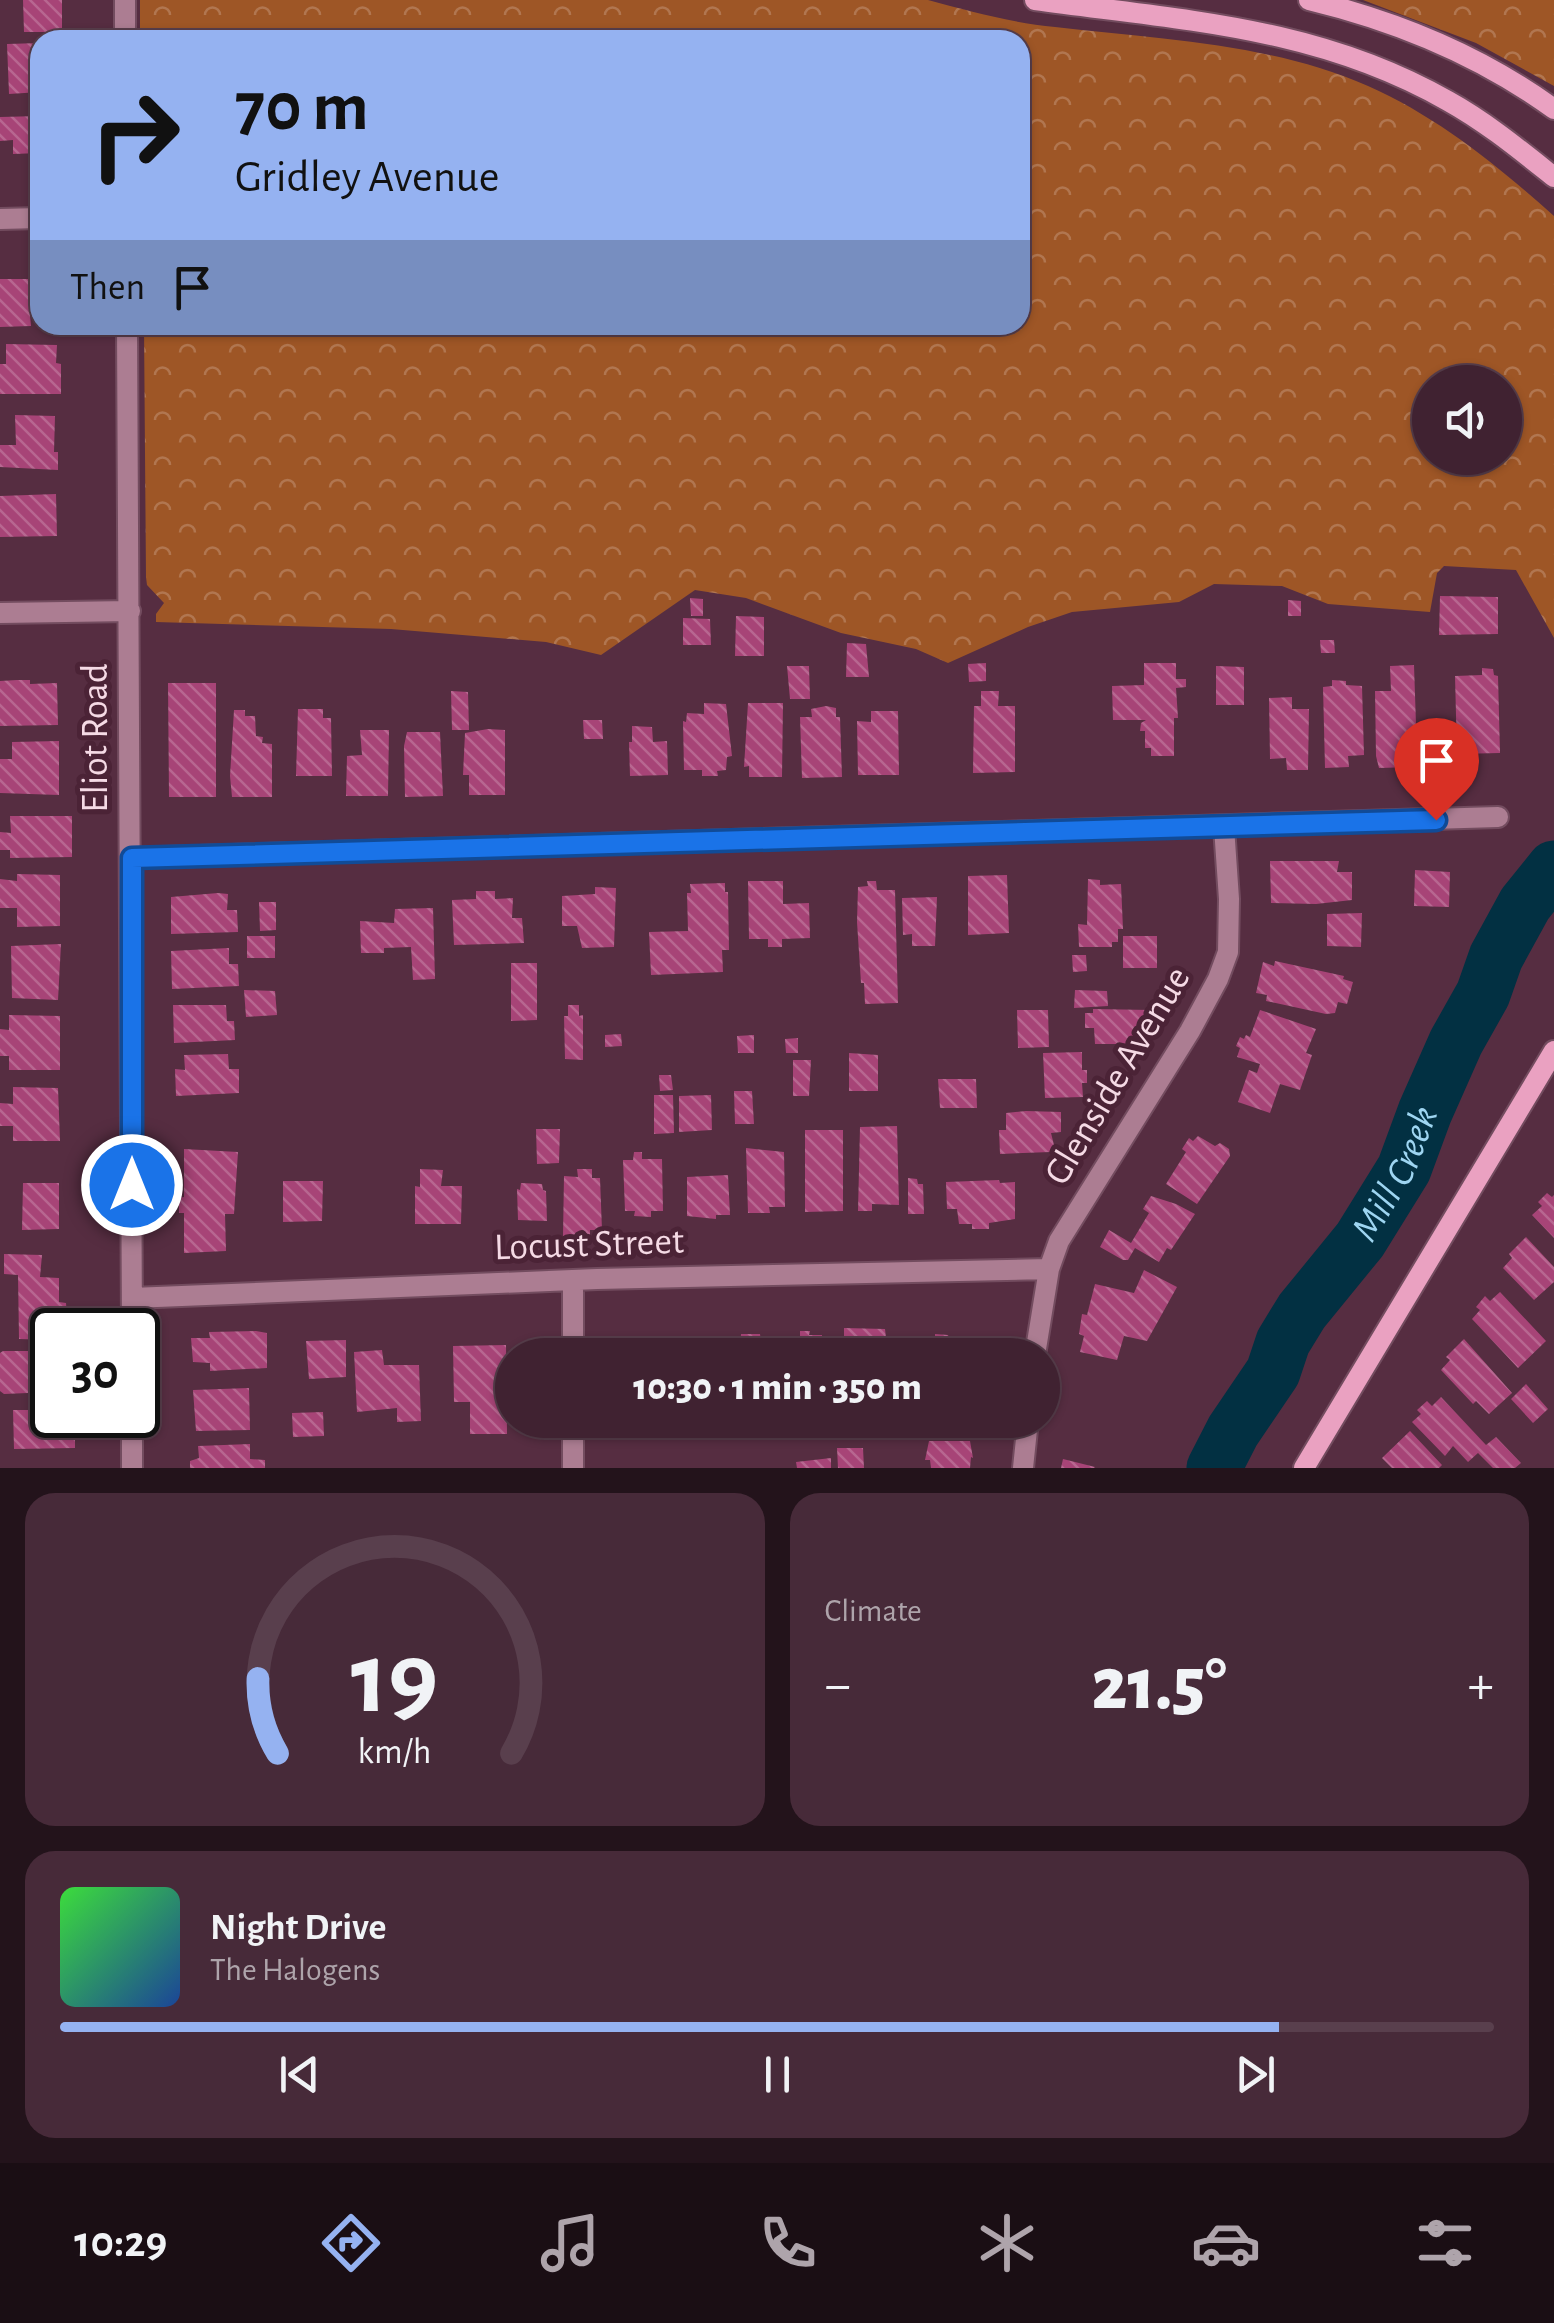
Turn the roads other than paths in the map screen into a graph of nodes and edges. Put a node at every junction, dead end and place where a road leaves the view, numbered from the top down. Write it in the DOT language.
graph roads {
  1 [pos="125,0"];
  2 [pos="1035,0"];
  3 [pos="1309,0"];
  4 [pos="125,30"];
  5 [pos="1554,109"];
  6 [pos="1554,177"];
  7 [pos="30,218"];
  8 [pos="0,219"];
  9 [pos="128,335"];
  10 [pos="130,611"];
  11 [pos="0,613"];
  12 [pos="1498,817"];
  13 [pos="1224,826"];
  14 [pos="132,858"];
  15 [pos="1554,1051"];
  16 [pos="1049,1268"];
  17 [pos="573,1280"];
  18 [pos="132,1298"];
  19 [pos="132,1308"];
  20 [pos="572,1338"];
  21 [pos="1038,1338"];
  22 [pos="132,1438"];
  23 [pos="573,1438"];
  24 [pos="1026,1438"];
  25 [pos="1311,1465"];
  26 [pos="132,1468"];
  27 [pos="573,1468"];
  28 [pos="1023,1468"];
  1 -- 4 [label="street"];
  2 -- 6 [label="main road"];
  3 -- 5 [label="main road"];
  7 -- 8 [label="street"];
  9 -- 10 [label="street, Eliot Road"];
  10 -- 11 [label="street"];
  10 -- 14 [label="street, Eliot Road"];
  12 -- 13 [label="street"];
  13 -- 14 [label="street"];
  13 -- 16 [label="street, Glenside Avenue"];
  14 -- 18 [label="street, Eliot Road"];
  15 -- 25 [label="main road"];
  16 -- 17 [label="street, Locust Street"];
  16 -- 21 [label="street, Glenside Avenue"];
  17 -- 18 [label="street, Locust Street"];
  17 -- 20 [label="street"];
  18 -- 19 [label="street, Eliot Road"];
  22 -- 26 [label="street"];
  23 -- 27 [label="street"];
  24 -- 28 [label="street"];
}
